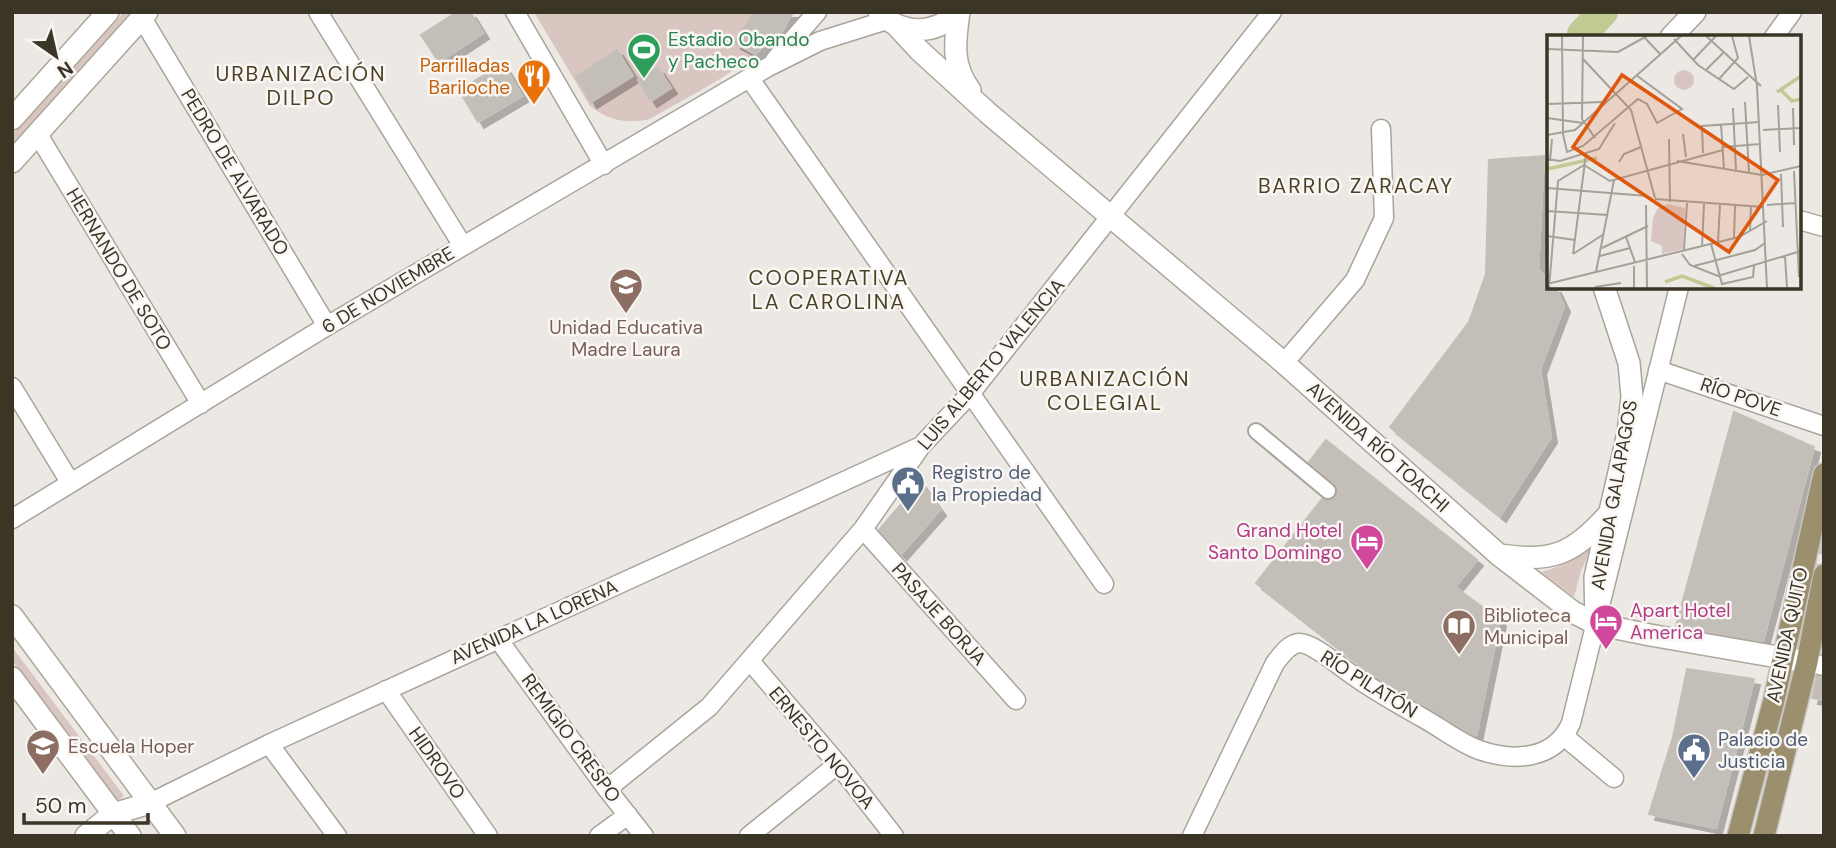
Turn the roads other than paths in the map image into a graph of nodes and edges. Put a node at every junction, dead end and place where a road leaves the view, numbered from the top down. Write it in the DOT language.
graph roads {
  1 [pos="108,12"];
  2 [pos="318,12"];
  3 [pos="515,12"];
  4 [pos="817,12"];
  5 [pos="959,12"];
  6 [pos="1272,12"];
  7 [pos="1792,12"];
  8 [pos="1693,13"];
  9 [pos="145,15"];
  10 [pos="887,19"];
  11 [pos="1673,35"];
  12 [pos="1775,35"];
  13 [pos="768,67"];
  14 [pos="750,79"];
  15 [pos="988,113"];
  16 [pos="12,119"];
  17 [pos="1381,129"];
  18 [pos="37,134"];
  19 [pos="12,162"];
  20 [pos="604,165"];
  21 [pos="1111,218"];
  22 [pos="1801,221"];
  23 [pos="1824,227"];
  24 [pos="463,246"];
  25 [pos="1605,289"];
  26 [pos="1678,289"];
  27 [pos="327,326"];
  28 [pos="1284,363"];
  29 [pos="1658,370"];
  30 [pos="12,387"];
  31 [pos="970,394"];
  32 [pos="201,404"];
  33 [pos="1824,426"];
  34 [pos="1256,431"];
  35 [pos="921,446"];
  36 [pos="1824,474"];
  37 [pos="70,482"];
  38 [pos="1328,491"];
  39 [pos="1608,515"];
  40 [pos="12,519"];
  41 [pos="863,528"];
  42 [pos="1499,555"];
  43 [pos="1824,575"];
  44 [pos="1104,584"];
  45 [pos="12,615"];
  46 [pos="1596,624"];
  47 [pos="498,639"];
  48 [pos="1783,658"];
  49 [pos="750,661"];
  50 [pos="1815,664"];
  51 [pos="12,678"];
  52 [pos="386,690"];
  53 [pos="1016,700"];
  54 [pos="1565,737"];
  55 [pos="269,744"];
  56 [pos="838,764"];
  57 [pos="1614,778"];
  58 [pos="607,789"];
  59 [pos="150,803"];
  60 [pos="113,814"];
  61 [pos="628,815"];
  62 [pos="127,835"];
  63 [pos="86,836"];
  64 [pos="175,836"];
  65 [pos="337,836"];
  66 [pos="488,836"];
  67 [pos="599,836"];
  68 [pos="644,836"];
  69 [pos="749,836"];
  70 [pos="894,836"];
  71 [pos="1192,836"];
  72 [pos="1738,836"];
  73 [pos="1764,836"];
  1 -- 16 [label="main road"];
  2 -- 24 [label="street"];
  3 -- 20 [label="street"];
  4 -- 13 [label="street, 6 DE NOVIEMBRE"];
  5 -- 10 [label="main road"];
  5 -- 15 [label="main road, AVENIDA RÍO TOACHI"];
  6 -- 21 [label="street, LUIS ALBERTO VALENCIA"];
  7 -- 12 [label="street"];
  8 -- 11 [label="main road"];
  9 -- 18 [label="main road"];
  9 -- 27 [label="street, PEDRO DE ALVARADO"];
  10 -- 13 [label="street, 6 DE NOVIEMBRE"];
  10 -- 15 [label="main road, AVENIDA RÍO TOACHI"];
  13 -- 14 [label="street, 6 DE NOVIEMBRE"];
  14 -- 20 [label="street, 6 DE NOVIEMBRE"];
  14 -- 31 [label="street"];
  15 -- 21 [label="main road, AVENIDA RÍO TOACHI"];
  17 -- 28 [label="street"];
  18 -- 19 [label="main road"];
  18 -- 32 [label="street, HERNANDO DE SOTO"];
  20 -- 24 [label="street, 6 DE NOVIEMBRE"];
  21 -- 28 [label="main road, AVENIDA RÍO TOACHI"];
  21 -- 31 [label="street, LUIS ALBERTO VALENCIA"];
  22 -- 23 [label="street"];
  24 -- 27 [label="street, 6 DE NOVIEMBRE"];
  25 -- 39 [label="main road, AVENIDA GALAPAGOS"];
  26 -- 29 [label="street"];
  27 -- 32 [label="street, 6 DE NOVIEMBRE"];
  28 -- 42 [label="main road, AVENIDA RÍO TOACHI"];
  29 -- 33 [label="street, RÍO POVE"];
  29 -- 46 [label="street"];
  30 -- 37 [label="street"];
  31 -- 35 [label="street, LUIS ALBERTO VALENCIA"];
  31 -- 44 [label="street"];
  32 -- 37 [label="street, 6 DE NOVIEMBRE"];
  34 -- 38 [label="street"];
  35 -- 41 [label="street, LUIS ALBERTO VALENCIA"];
  35 -- 47 [label="street, AVENIDA LA LORENA"];
  36 -- 48 [label="main road, AVENIDA QUITO"];
  37 -- 40 [label="street, 6 DE NOVIEMBRE"];
  39 -- 42 [label="main road"];
  39 -- 46 [label="main road, AVENIDA GALAPAGOS"];
  41 -- 49 [label="street, LUIS ALBERTO VALENCIA"];
  41 -- 53 [label="street, PASAJE BORJA"];
  42 -- 46 [label="main road, AVENIDA RÍO TOACHI"];
  43 -- 50 [label="main road, AVENIDA QUITO"];
  45 -- 59 [label="main road"];
  46 -- 48 [label="main road, AVENIDA RÍO TOACHI"];
  46 -- 54 [label="street"];
  47 -- 52 [label="street, AVENIDA LA LORENA"];
  47 -- 58 [label="street, REMIGIO CRESPO"];
  48 -- 50 [label="main road, AVENIDA RÍO TOACHI"];
  48 -- 72 [label="main road, AVENIDA QUITO"];
  49 -- 56 [label="street, ERNESTO NOVOA"];
  49 -- 58 [label="street, LUIS ALBERTO VALENCIA"];
  50 -- 73 [label="main road, AVENIDA QUITO"];
  51 -- 60 [label="main road"];
  52 -- 55 [label="street, AVENIDA LA LORENA"];
  52 -- 66 [label="street, HIDROVO"];
  54 -- 57 [label="street"];
  54 -- 71 [label="street, RÍO PILATÓN"];
  55 -- 59 [label="street, AVENIDA LA LORENA"];
  55 -- 65 [label="street"];
  56 -- 69 [label="street"];
  56 -- 70 [label="street, ERNESTO NOVOA"];
  58 -- 61 [label="street, REMIGIO CRESPO"];
  59 -- 60 [label="main road, AVENIDA LA LORENA"];
  59 -- 62 [label="main road, AVENIDA LA LORENA"];
  59 -- 64 [label="main road"];
  60 -- 62 [label="main road"];
  60 -- 63 [label="main road, AVENIDA LA LORENA"];
  61 -- 67 [label="street"];
  61 -- 68 [label="street, REMIGIO CRESPO"];
}
